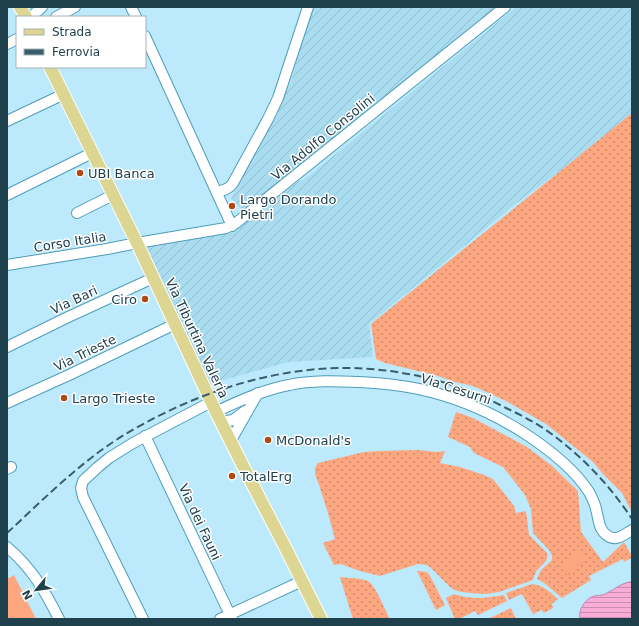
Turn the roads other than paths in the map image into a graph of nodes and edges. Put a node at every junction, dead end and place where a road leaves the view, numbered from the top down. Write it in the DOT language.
graph roads {
  1 [pos="20,7"];
  2 [pos="42,7"];
  3 [pos="75,7"];
  4 [pos="131,7"];
  5 [pos="308,7"];
  6 [pos="505,7"];
  7 [pos="25,16"];
  8 [pos="31,16"];
  9 [pos="60,16"];
  10 [pos="136,16"];
  11 [pos="146,38"];
  12 [pos="16,40"];
  13 [pos="7,44"];
  14 [pos="51,68"];
  15 [pos="64,94"];
  16 [pos="7,121"];
  17 [pos="92,153"];
  18 [pos="217,192"];
  19 [pos="7,195"];
  20 [pos="113,195"];
  21 [pos="77,213"];
  22 [pos="232,226"];
  23 [pos="137,243"];
  24 [pos="7,265"];
  25 [pos="153,278"];
  26 [pos="175,324"];
  27 [pos="7,347"];
  28 [pos="258,393"];
  29 [pos="7,403"];
  30 [pos="250,408"];
  31 [pos="216,412"];
  32 [pos="145,436"];
  33 [pos="230,442"];
  34 [pos="632,530"];
  35 [pos="7,547"];
  36 [pos="302,581"];
  37 [pos="230,617"];
  38 [pos="60,619"];
  39 [pos="143,619"];
  40 [pos="220,619"];
  41 [pos="321,619"];
  1 -- 7 [label="main road"];
  2 -- 8 [label="street"];
  3 -- 9 [label="street"];
  4 -- 10 [label="street"];
  5 -- 18 [label="street"];
  6 -- 22 [label="street, Via Adolfo Consolini"];
  11 -- 18 [label="street"];
  12 -- 13 [label="street"];
  14 -- 15 [label="main road, Via Tiburtina Valeria"];
  15 -- 16 [label="street"];
  15 -- 17 [label="main road, Via Tiburtina Valeria"];
  17 -- 19 [label="street"];
  17 -- 20 [label="main road, Via Tiburtina Valeria"];
  18 -- 22 [label="street"];
  20 -- 21 [label="street"];
  20 -- 23 [label="main road, Via Tiburtina Valeria"];
  22 -- 23 [label="street, Via Adolfo Consolini"];
  23 -- 24 [label="street, Corso Italia"];
  23 -- 25 [label="main road, Via Tiburtina Valeria"];
  25 -- 26 [label="main road, Via Tiburtina Valeria"];
  25 -- 27 [label="street, Via Bari"];
  26 -- 29 [label="street, Via Trieste"];
  26 -- 31 [label="main road, Via Tiburtina Valeria"];
  28 -- 30 [label="street"];
  28 -- 31 [label="street, Via Cesurni"];
  28 -- 34 [label="street, Via Cesurni"];
  30 -- 31 [label="street"];
  30 -- 33 [label="street"];
  31 -- 32 [label="street"];
  31 -- 33 [label="main road, Via Tiburtina Valeria"];
  32 -- 37 [label="street, Via dei Fauni"];
  32 -- 39 [label="street"];
  33 -- 36 [label="main road, Via Tiburtina Valeria"];
  35 -- 38 [label="street"];
  36 -- 37 [label="street"];
  36 -- 41 [label="main road, Via Tiburtina Valeria"];
  37 -- 40 [label="street"];
}
